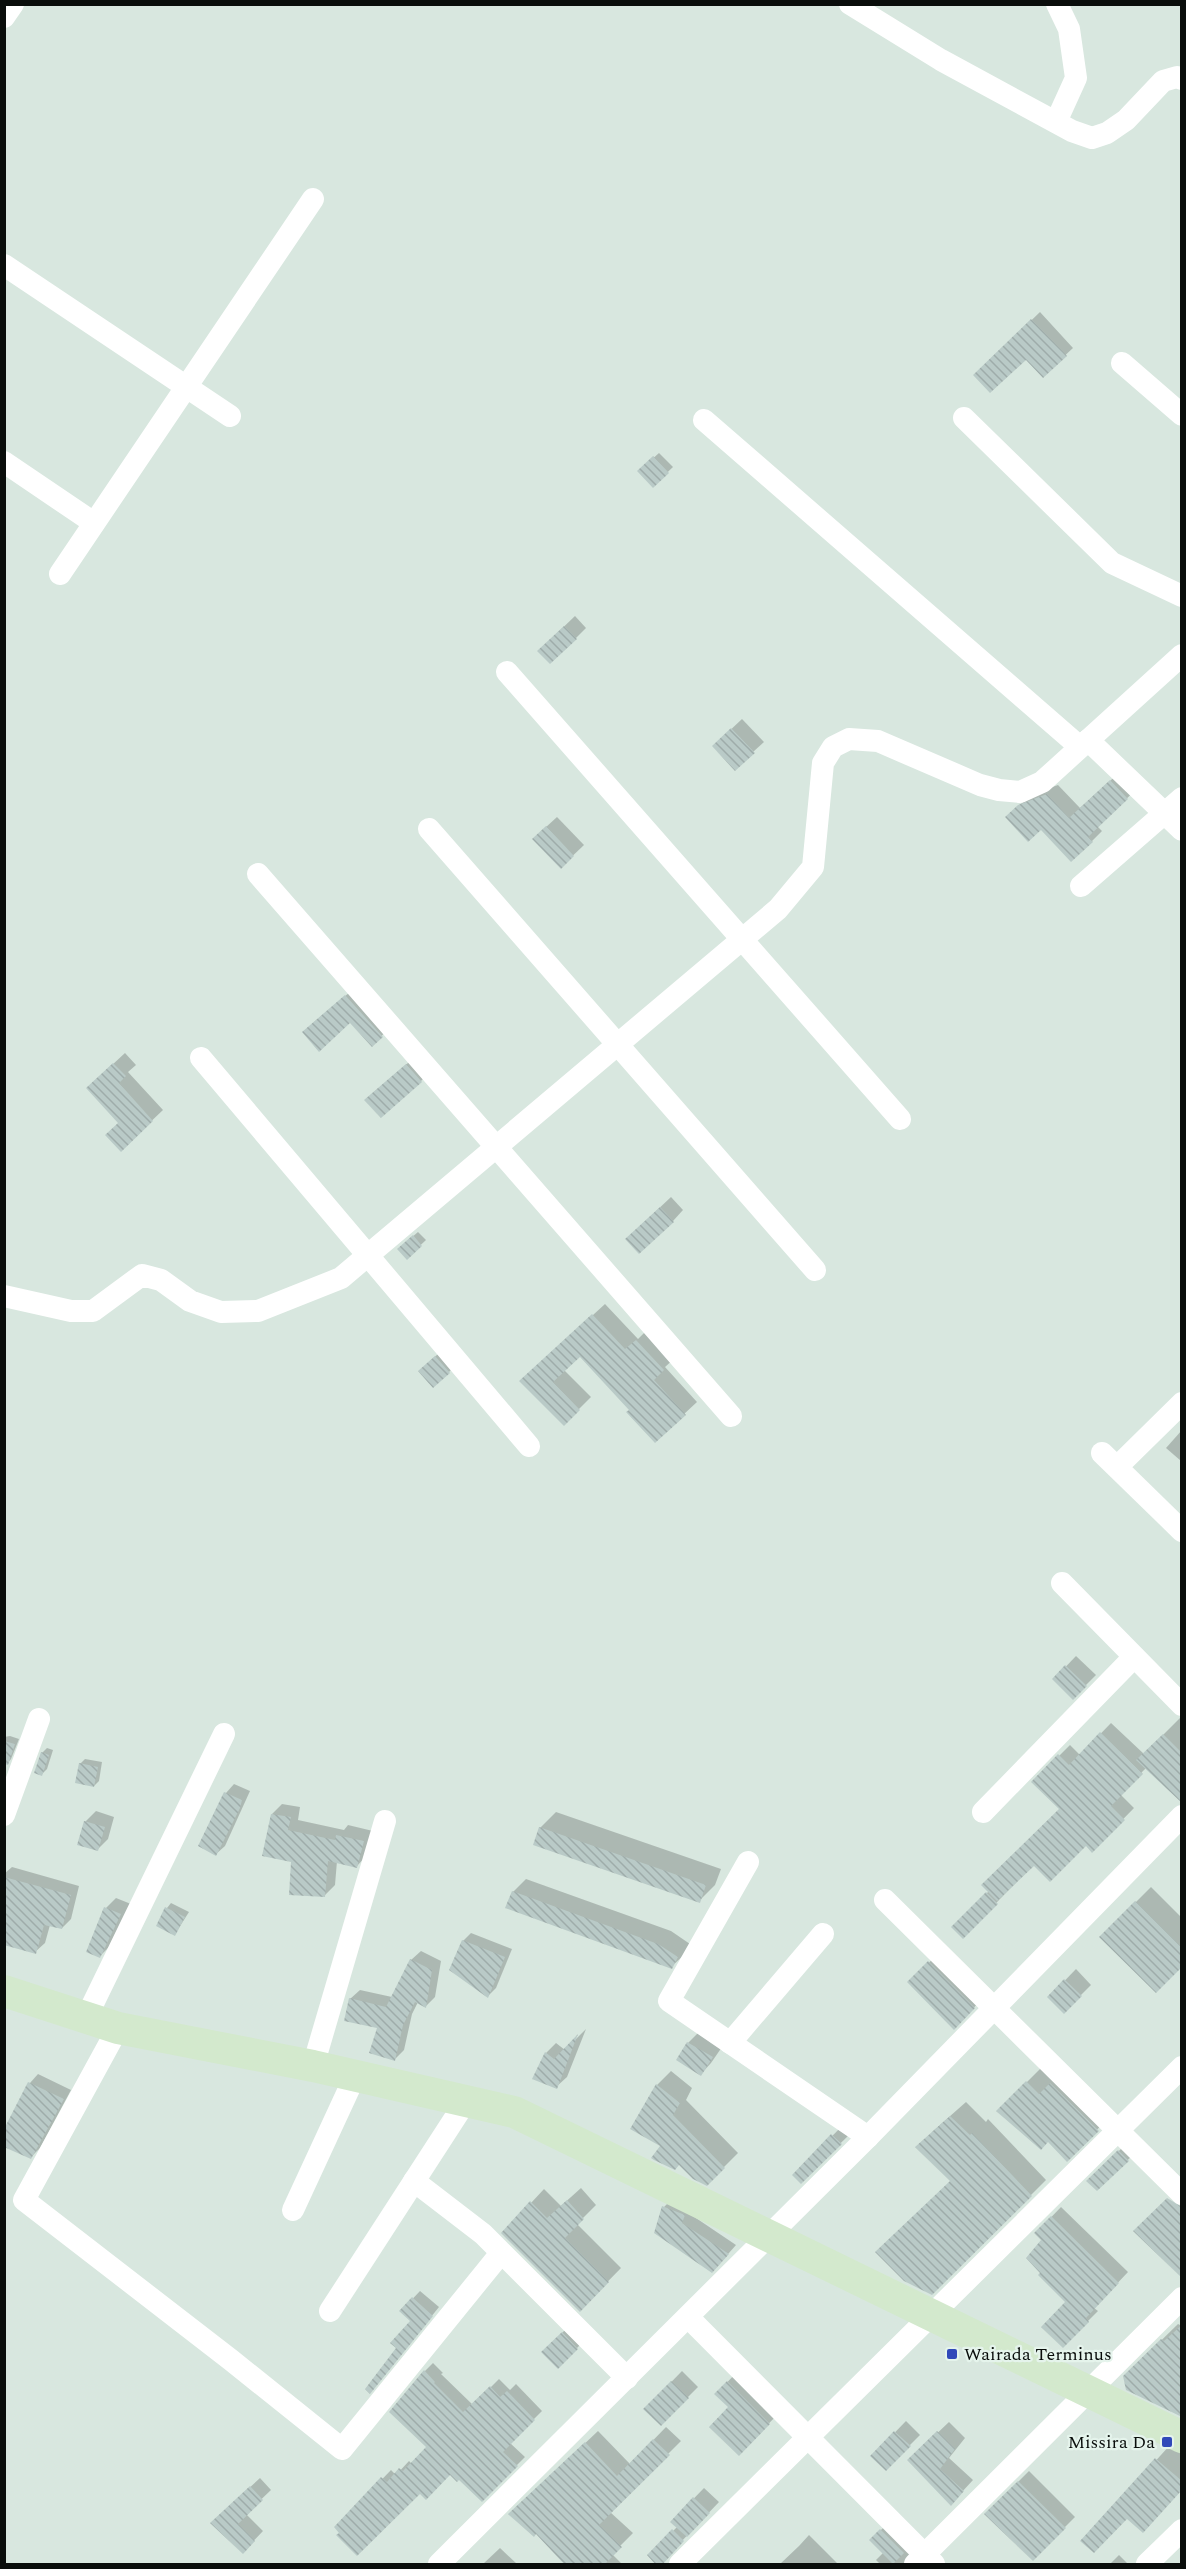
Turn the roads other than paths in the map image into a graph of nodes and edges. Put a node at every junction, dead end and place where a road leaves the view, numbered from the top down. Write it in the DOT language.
graph roads {
  1 [pos="13,4"];
  2 [pos="850,4"];
  3 [pos="1058,4"];
  4 [pos="880,13"];
  5 [pos="4,17"];
  6 [pos="1182,79"];
  7 [pos="1056,122"];
  8 [pos="313,199"];
  9 [pos="4,265"];
  10 [pos="1122,363"];
  11 [pos="187,387"];
  12 [pos="1182,415"];
  13 [pos="230,416"];
  14 [pos="964,418"];
  15 [pos="704,420"];
  16 [pos="4,462"];
  17 [pos="94,523"];
  18 [pos="60,574"];
  19 [pos="1182,596"];
  20 [pos="1182,655"];
  21 [pos="507,672"];
  22 [pos="1084,743"];
  23 [pos="1182,798"];
  24 [pos="1164,814"];
  25 [pos="429,829"];
  26 [pos="1182,830"];
  27 [pos="258,874"];
  28 [pos="1081,886"];
  29 [pos="742,940"];
  30 [pos="618,1045"];
  31 [pos="201,1058"];
  32 [pos="900,1119"];
  33 [pos="496,1147"];
  34 [pos="368,1256"];
  35 [pos="815,1270"];
  36 [pos="4,1296"];
  37 [pos="1182,1403"];
  38 [pos="731,1416"];
  39 [pos="529,1446"];
  40 [pos="1182,1531"];
  41 [pos="1062,1583"];
  42 [pos="1134,1657"];
  43 [pos="1182,1705"];
  44 [pos="39,1719"];
  45 [pos="224,1734"];
  46 [pos="983,1812"];
  47 [pos="4,1815"];
  48 [pos="1182,1816"];
  49 [pos="385,1821"];
  50 [pos="748,1862"];
  51 [pos="885,1900"];
  52 [pos="823,1934"];
  53 [pos="4,1991"];
  54 [pos="995,2008"];
  55 [pos="86,2018"];
  56 [pos="118,2028"];
  57 [pos="730,2043"];
  58 [pos="313,2066"];
  59 [pos="1182,2067"];
  60 [pos="356,2076"];
  61 [pos="466,2101"];
  62 [pos="1117,2131"];
  63 [pos="868,2137"];
  64 [pos="414,2181"];
  65 [pos="1182,2194"];
  66 [pos="293,2210"];
  67 [pos="769,2236"];
  68 [pos="501,2253"];
  69 [pos="1182,2298"];
  70 [pos="330,2311"];
  71 [pos="932,2315"];
  72 [pos="688,2317"];
  73 [pos="627,2378"];
  74 [pos="1087,2392"];
  75 [pos="1182,2437"];
  76 [pos="808,2438"];
  77 [pos="1182,2530"];
  78 [pos="924,2561"];
  79 [pos="439,2565"];
  80 [pos="680,2565"];
  81 [pos="1147,2565"];
  1 -- 5 [label="street"];
  2 -- 4 [label="street"];
  3 -- 7 [label="street"];
  4 -- 7 [label="street"];
  6 -- 7 [label="street"];
  8 -- 11 [label="street"];
  9 -- 11 [label="street"];
  10 -- 12 [label="street"];
  11 -- 13 [label="street"];
  11 -- 17 [label="street"];
  14 -- 19 [label="street"];
  15 -- 22 [label="street"];
  16 -- 17 [label="street"];
  17 -- 18 [label="street"];
  20 -- 22 [label="street"];
  21 -- 29 [label="street"];
  22 -- 24 [label="street"];
  22 -- 29 [label="street"];
  23 -- 24 [label="street"];
  24 -- 26 [label="street"];
  24 -- 28 [label="street"];
  25 -- 30 [label="street"];
  27 -- 33 [label="street"];
  29 -- 30 [label="street"];
  29 -- 32 [label="street"];
  30 -- 33 [label="street"];
  30 -- 35 [label="street"];
  31 -- 34 [label="street"];
  33 -- 34 [label="street"];
  33 -- 38 [label="street"];
  34 -- 36 [label="street"];
  34 -- 39 [label="street"];
  37 -- 40 [label="street"];
  41 -- 42 [label="street"];
  42 -- 43 [label="street"];
  42 -- 46 [label="street"];
  44 -- 47 [label="street"];
  45 -- 55 [label="street"];
  48 -- 54 [label="street"];
  49 -- 58 [label="street"];
  50 -- 57 [label="street"];
  51 -- 54 [label="street"];
  52 -- 57 [label="street"];
  53 -- 55 [label="street"];
  54 -- 62 [label="street"];
  54 -- 63 [label="street"];
  55 -- 56 [label="street"];
  56 -- 58 [label="street"];
  56 -- 68 [label="street"];
  57 -- 63 [label="street"];
  58 -- 60 [label="street"];
  59 -- 62 [label="street"];
  60 -- 61 [label="street"];
  60 -- 66 [label="street"];
  61 -- 64 [label="street"];
  61 -- 67 [label="street"];
  62 -- 65 [label="street"];
  62 -- 71 [label="street"];
  63 -- 67 [label="street"];
  64 -- 68 [label="street"];
  64 -- 70 [label="street"];
  67 -- 71 [label="street"];
  67 -- 72 [label="street"];
  68 -- 73 [label="street"];
  69 -- 74 [label="street"];
  71 -- 74 [label="street"];
  71 -- 76 [label="street"];
  72 -- 73 [label="street"];
  72 -- 76 [label="street"];
  73 -- 79 [label="street"];
  74 -- 75 [label="street"];
  74 -- 78 [label="street"];
  76 -- 78 [label="street"];
  76 -- 80 [label="street"];
  77 -- 81 [label="street"];
}
